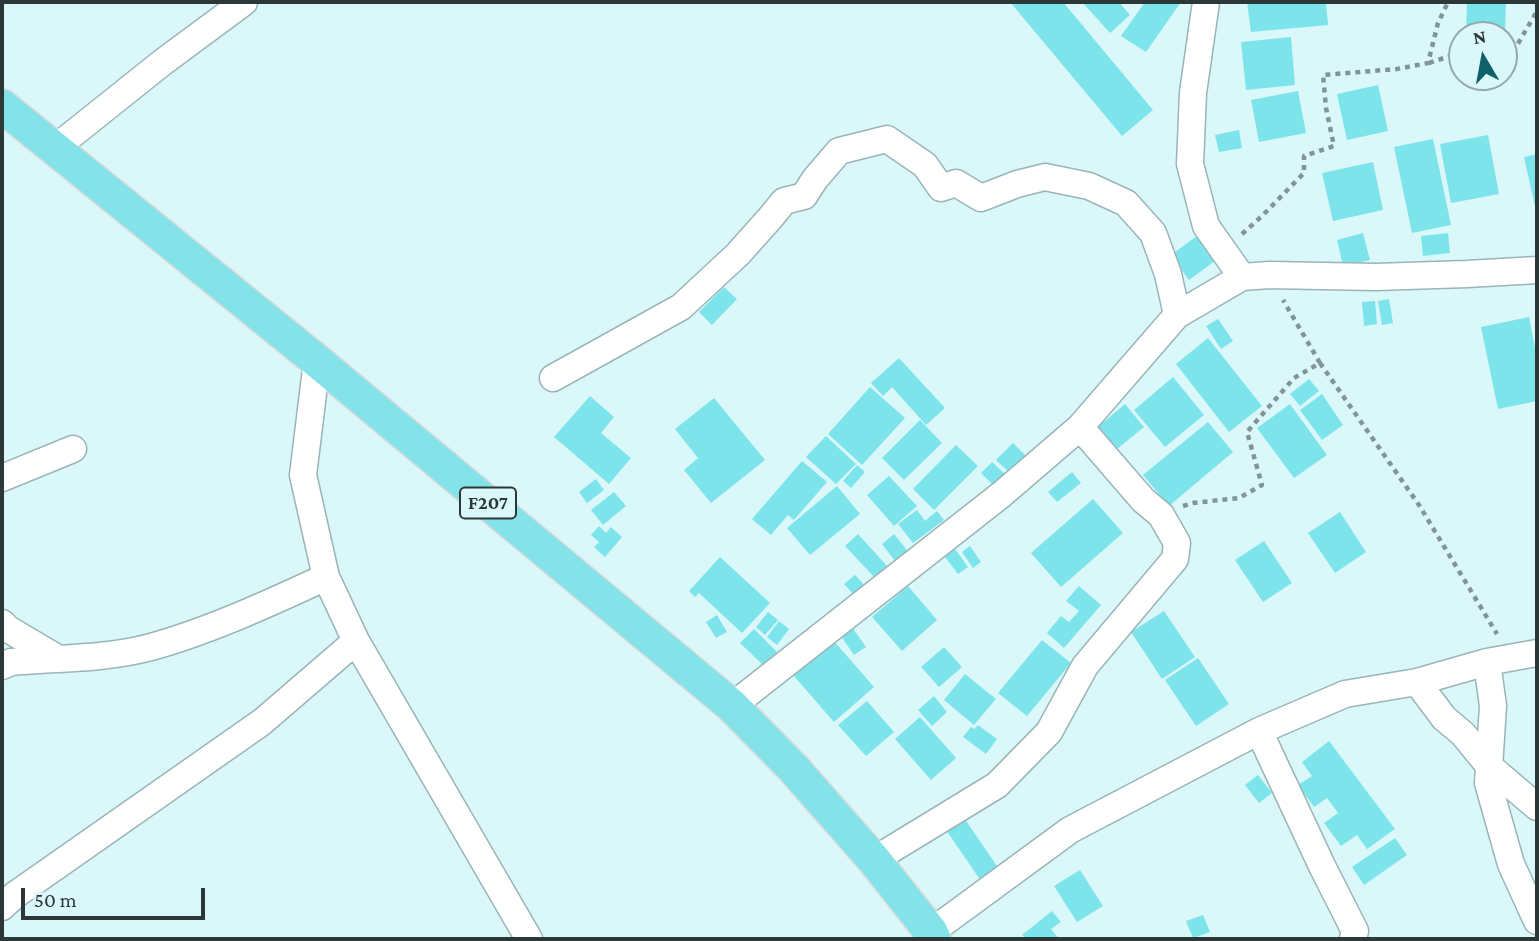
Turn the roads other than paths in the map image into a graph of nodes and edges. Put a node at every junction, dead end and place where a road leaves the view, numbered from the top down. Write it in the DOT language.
graph roads {
  1 [pos="244,2"];
  2 [pos="1206,2"];
  3 [pos="2,106"];
  4 [pos="54,149"];
  5 [pos="1537,270"];
  6 [pos="1256,276"];
  7 [pos="1177,315"];
  8 [pos="317,361"];
  9 [pos="553,378"];
  10 [pos="1080,428"];
  11 [pos="73,449"];
  12 [pos="2,478"];
  13 [pos="326,577"];
  14 [pos="2,623"];
  15 [pos="356,641"];
  16 [pos="1537,653"];
  17 [pos="57,658"];
  18 [pos="1488,662"];
  19 [pos="2,666"];
  20 [pos="1417,682"];
  21 [pos="732,706"];
  22 [pos="1259,731"];
  23 [pos="1490,767"];
  24 [pos="1537,807"];
  25 [pos="874,860"];
  26 [pos="2,907"];
  27 [pos="1537,920"];
  28 [pos="933,935"];
  29 [pos="529,939"];
  30 [pos="1353,939"];
  1 -- 4 [label="street"];
  2 -- 6 [label="street"];
  3 -- 4 [label="main road, F207"];
  4 -- 8 [label="main road, F207"];
  5 -- 6 [label="street"];
  6 -- 7 [label="street"];
  7 -- 9 [label="street"];
  7 -- 10 [label="street"];
  8 -- 13 [label="street"];
  8 -- 21 [label="main road, F207"];
  10 -- 21 [label="street"];
  10 -- 25 [label="street"];
  11 -- 12 [label="street"];
  13 -- 15 [label="street"];
  13 -- 17 [label="street"];
  14 -- 17 [label="street"];
  15 -- 26 [label="street"];
  15 -- 29 [label="street"];
  16 -- 18 [label="street"];
  17 -- 19 [label="street"];
  18 -- 20 [label="street"];
  18 -- 23 [label="street"];
  20 -- 22 [label="street"];
  20 -- 23 [label="street"];
  21 -- 25 [label="main road, F207"];
  22 -- 28 [label="street"];
  22 -- 30 [label="street"];
  23 -- 24 [label="street"];
  23 -- 27 [label="street"];
  25 -- 28 [label="main road, F207"];
}
